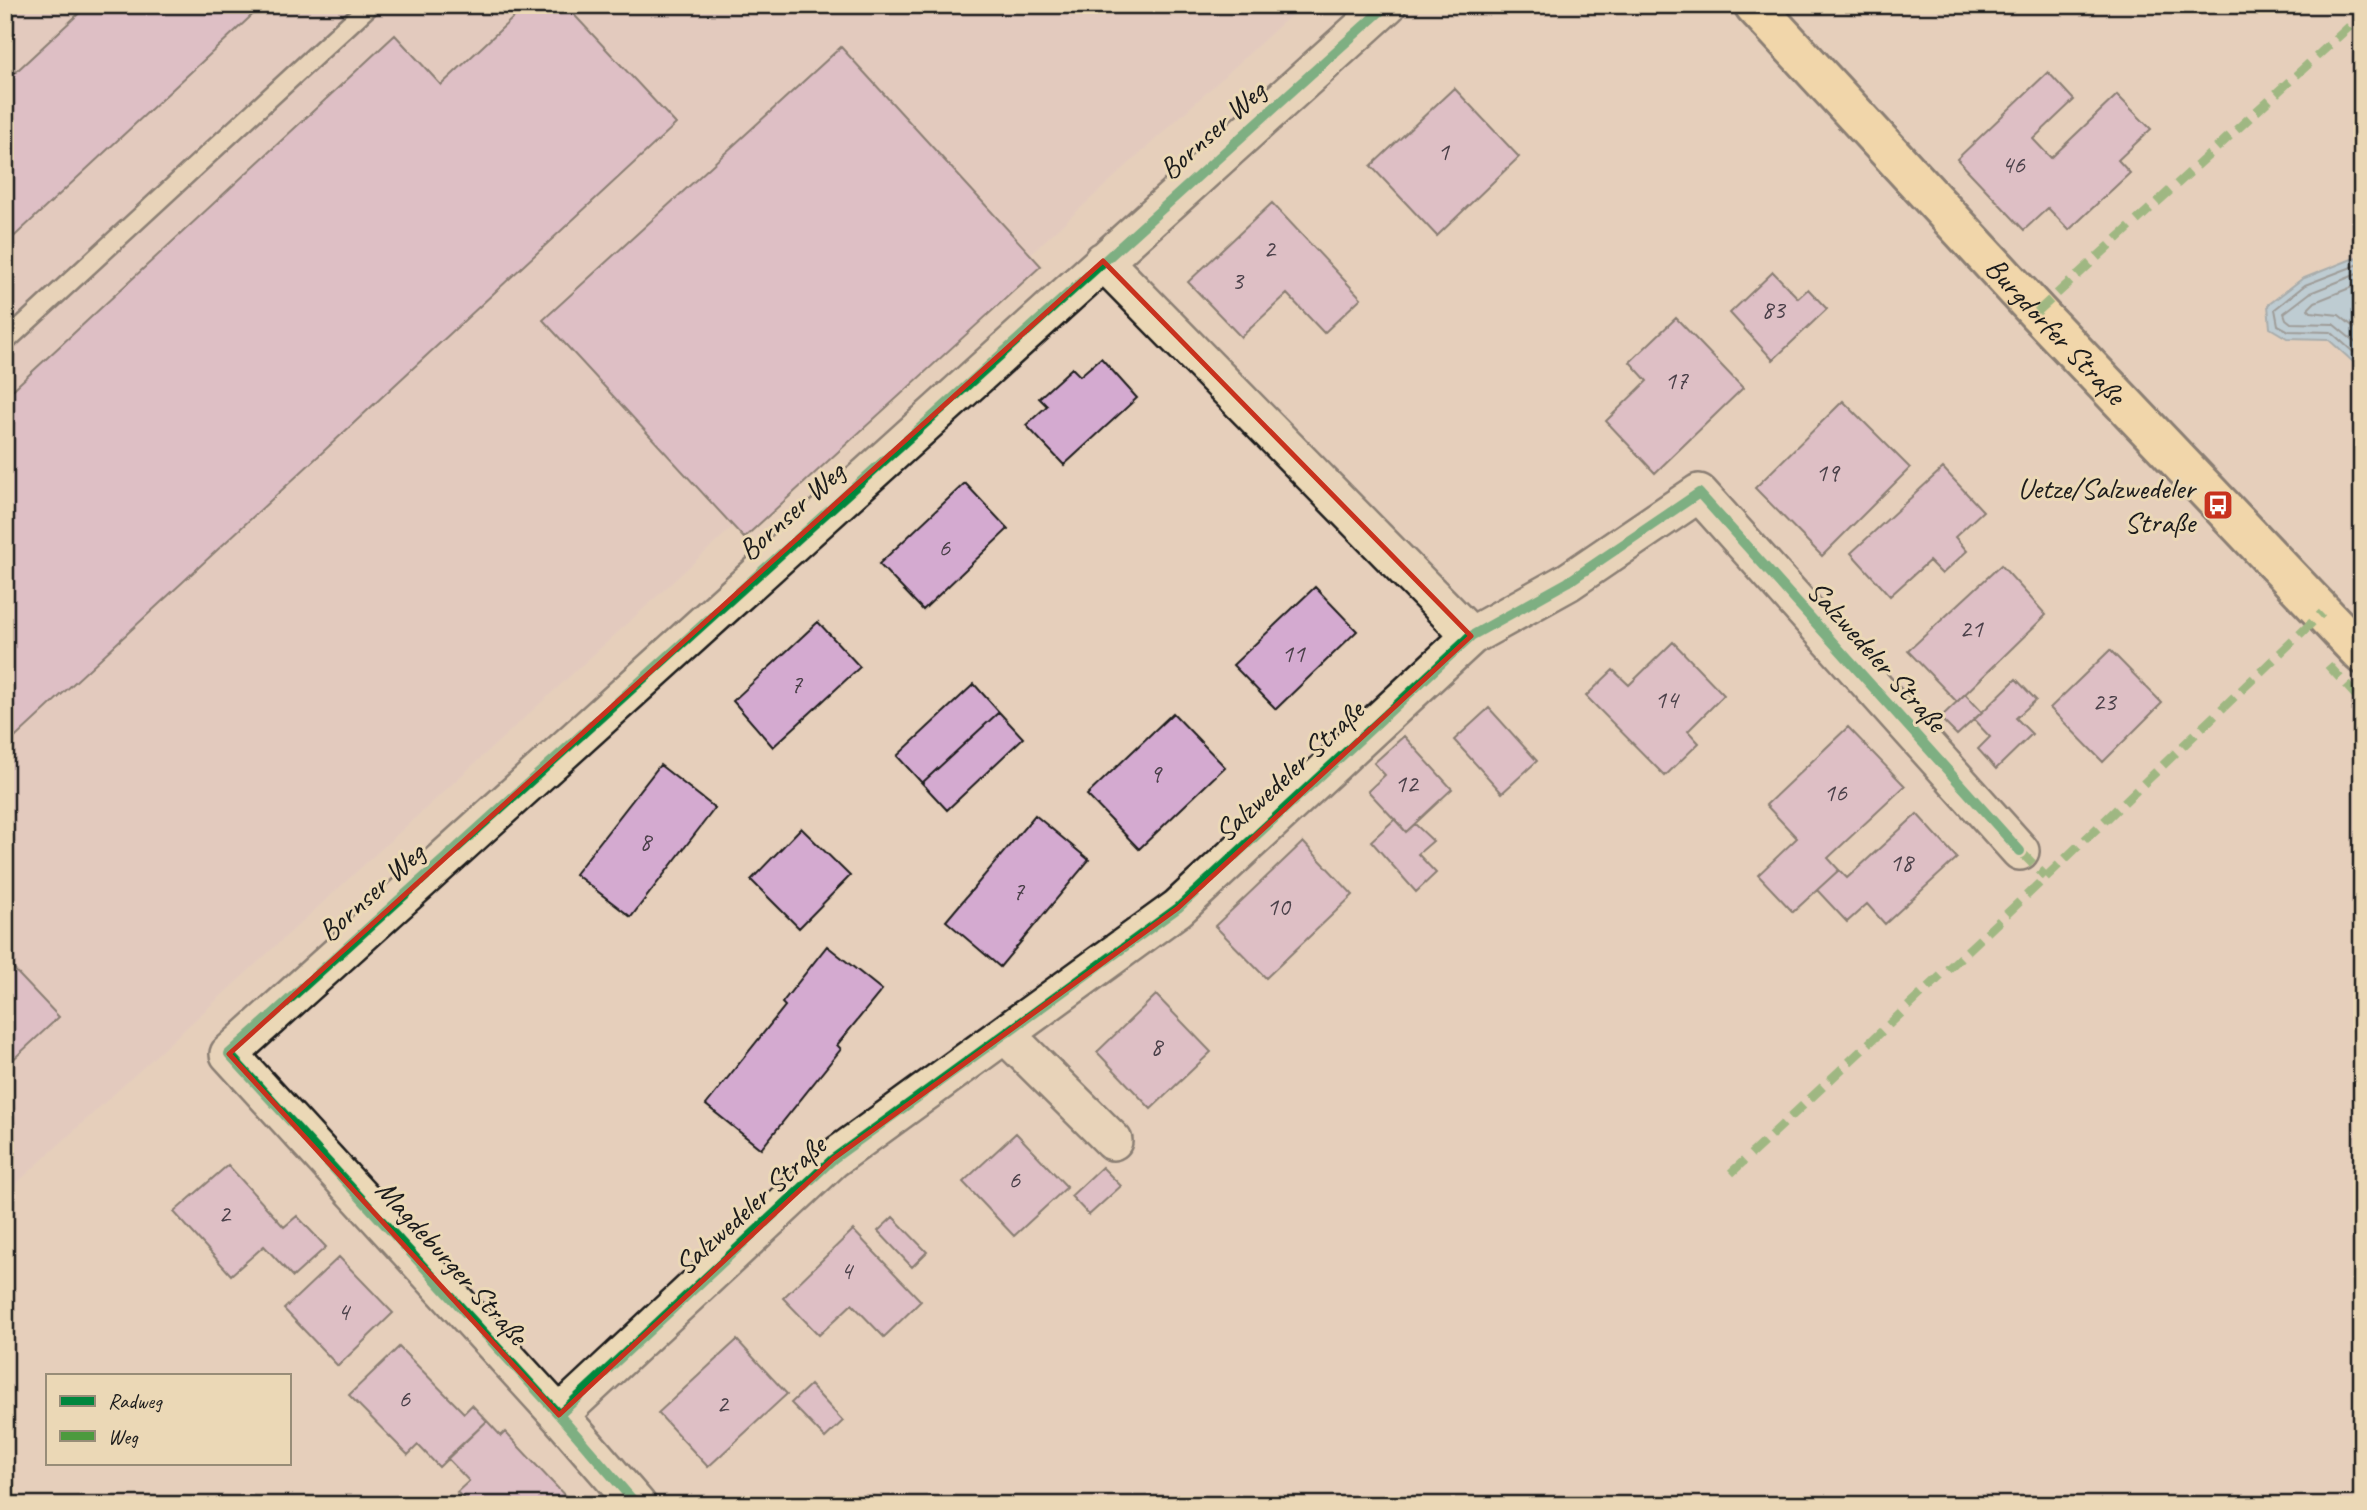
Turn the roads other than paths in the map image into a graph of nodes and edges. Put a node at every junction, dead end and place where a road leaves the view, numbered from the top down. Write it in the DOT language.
graph roads {
  1 [pos="370,5"];
  2 [pos="1387,5"];
  3 [pos="1755,5"];
  4 [pos="1103,261"];
  5 [pos="5,342"];
  6 [pos="1471,636"];
  7 [pos="2362,654"];
  8 [pos="2020,851"];
  9 [pos="1006,1034"];
  10 [pos="229,1054"];
  11 [pos="1113,1141"];
  12 [pos="559,1415"];
  13 [pos="638,1505"];
  1 -- 5 [label="lane"];
  2 -- 4 [label="street, Bornser Weg"];
  3 -- 7 [label="main road, Burgdorfer Straße"];
  4 -- 6 [label="street"];
  4 -- 10 [label="street, Bornser Weg"];
  6 -- 8 [label="street, Salzwedeler Straße"];
  6 -- 9 [label="street, Salzwedeler Straße"];
  9 -- 11 [label="street"];
  9 -- 12 [label="street, Salzwedeler Straße"];
  10 -- 12 [label="street, Magdeburger Straße"];
  12 -- 13 [label="street, Magdeburger Straße"];
}
